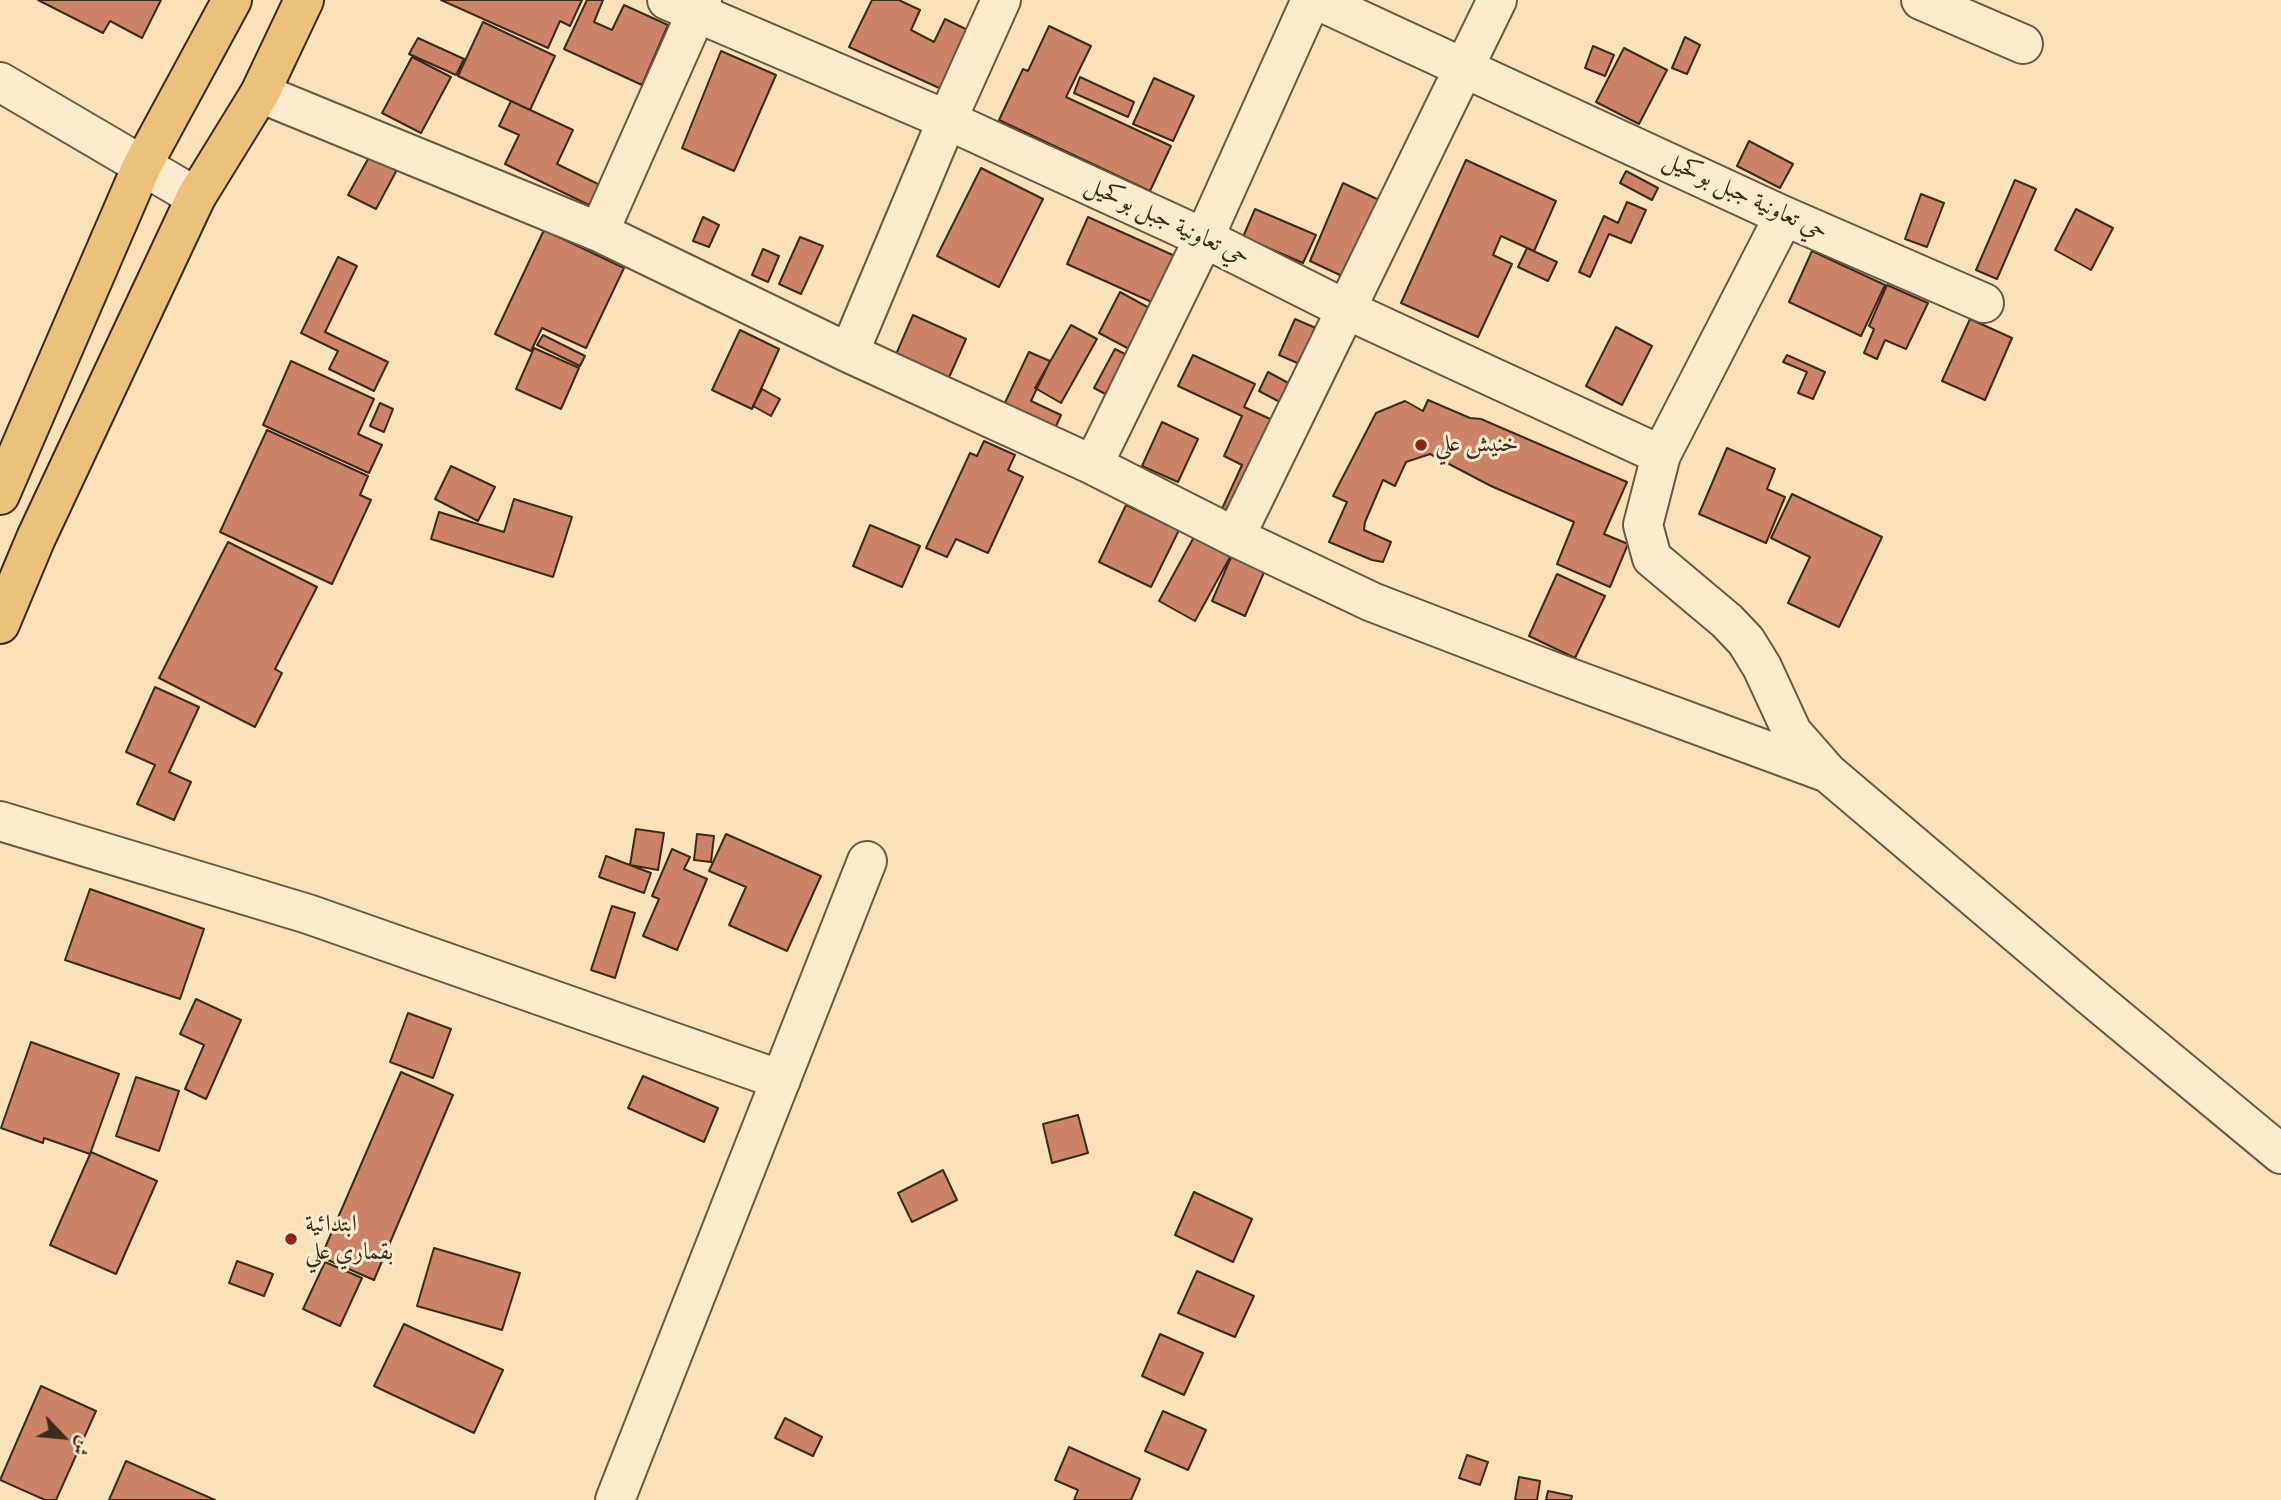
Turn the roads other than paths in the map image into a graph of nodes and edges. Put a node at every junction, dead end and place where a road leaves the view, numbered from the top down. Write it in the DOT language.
graph roads {
  1 [pos="232,0"];
  2 [pos="304,0"];
  3 [pos="1001,0"];
  4 [pos="1311,0"];
  5 [pos="1317,0"];
  6 [pos="1497,0"];
  7 [pos="1921,0"];
  8 [pos="689,4"];
  9 [pos="2023,44"];
  10 [pos="1464,66"];
  11 [pos="0,82"];
  12 [pos="260,93"];
  13 [pos="947,120"];
  14 [pos="142,166"];
  15 [pos="196,197"];
  16 [pos="1784,216"];
  17 [pos="599,232"];
  18 [pos="1204,238"];
  19 [pos="1984,303"];
  20 [pos="1345,309"];
  21 [pos="849,353"];
  22 [pos="1661,455"];
  23 [pos="1093,465"];
  24 [pos="0,495"];
  25 [pos="1235,537"];
  26 [pos="0,624"];
  27 [pos="1828,773"];
  28 [pos="0,821"];
  29 [pos="867,861"];
  30 [pos="780,1080"];
  31 [pos="2281,1154"];
  32 [pos="615,1500"];
  1 -- 14 [label="main road"];
  2 -- 12 [label="main road"];
  3 -- 13 [label="street"];
  4 -- 18 [label="street"];
  5 -- 10 [label="street, حي تعاونية جبل بوكحيل"];
  6 -- 10 [label="street"];
  7 -- 9 [label="street"];
  8 -- 13 [label="street, حي تعاونية جبل بوكحيل"];
  8 -- 17 [label="street"];
  10 -- 16 [label="street, حي تعاونية جبل بوكحيل"];
  10 -- 20 [label="street"];
  11 -- 14 [label="street"];
  12 -- 15 [label="main road"];
  12 -- 17 [label="street"];
  13 -- 18 [label="street, حي تعاونية جبل بوكحيل"];
  13 -- 21 [label="street"];
  14 -- 15 [label="street"];
  14 -- 24 [label="main road"];
  15 -- 26 [label="main road"];
  16 -- 19 [label="street, حي تعاونية جبل بوكحيل"];
  16 -- 22 [label="street"];
  17 -- 21 [label="street"];
  18 -- 20 [label="street, حي تعاونية جبل بوكحيل"];
  18 -- 23 [label="street"];
  20 -- 22 [label="street, حي تعاونية جبل بوكحيل"];
  20 -- 25 [label="street"];
  21 -- 23 [label="street"];
  22 -- 27 [label="street"];
  23 -- 25 [label="street"];
  25 -- 27 [label="street"];
  27 -- 31 [label="street"];
  28 -- 30 [label="street"];
  29 -- 30 [label="street"];
  30 -- 32 [label="street"];
}
